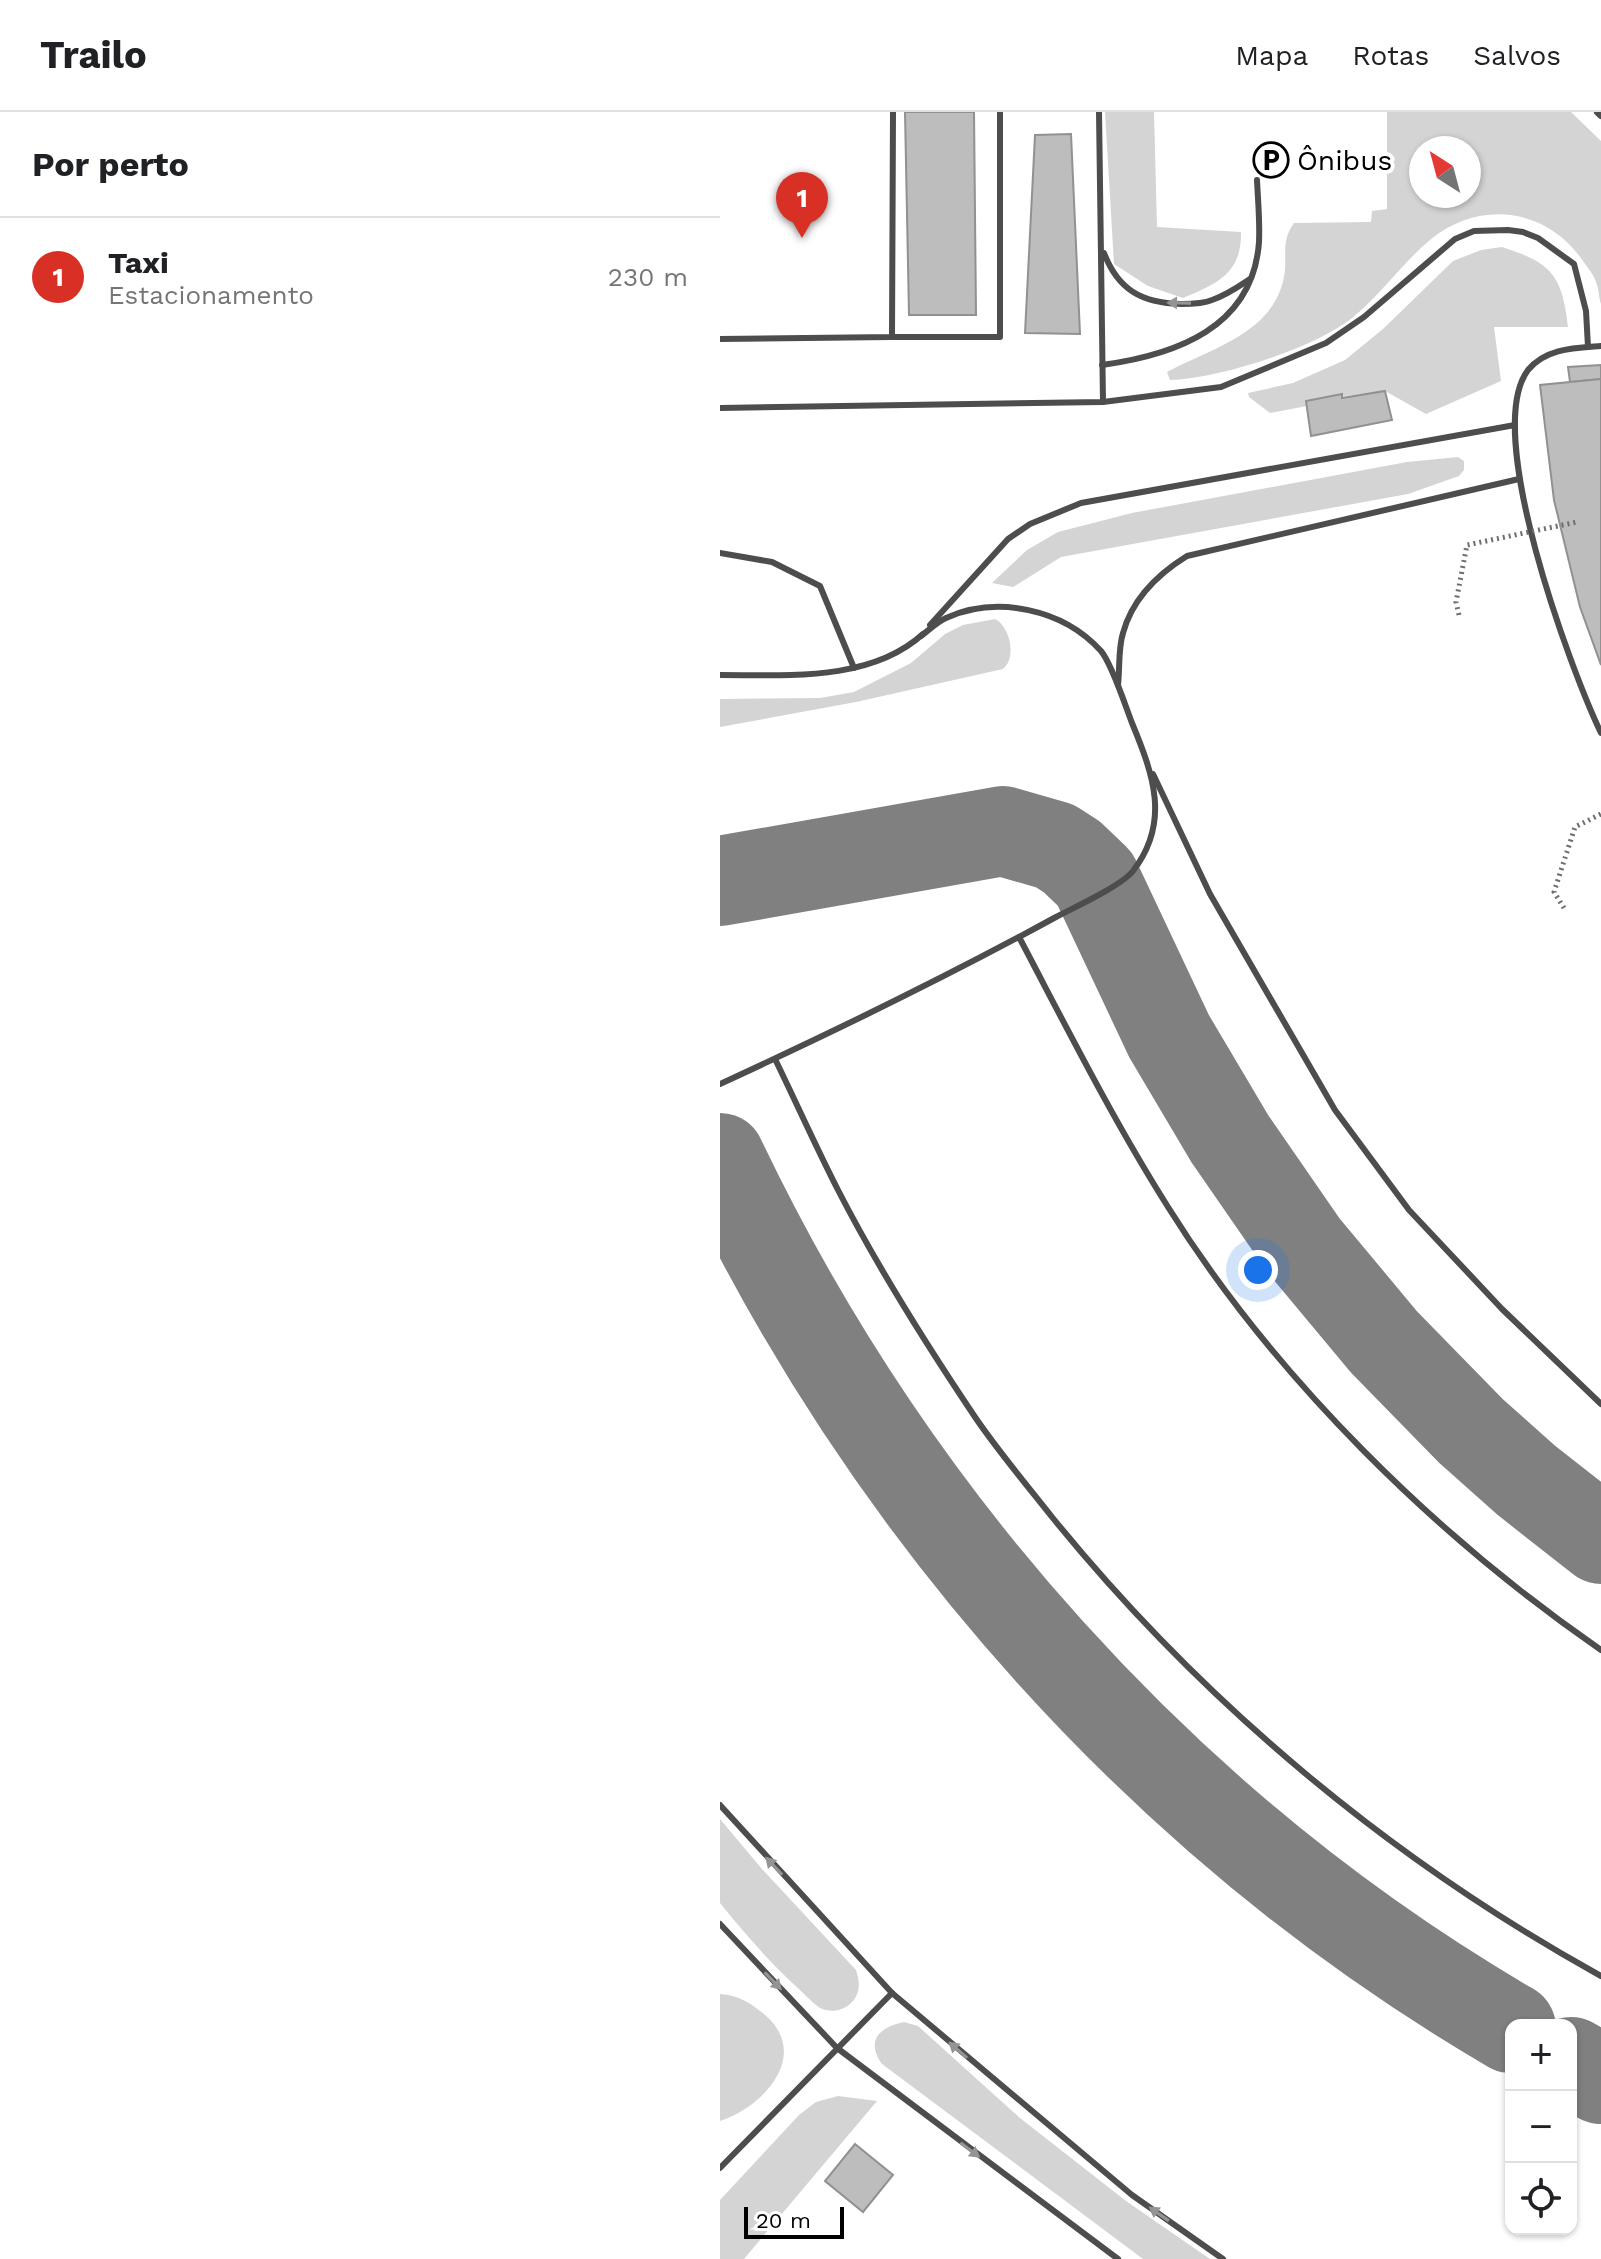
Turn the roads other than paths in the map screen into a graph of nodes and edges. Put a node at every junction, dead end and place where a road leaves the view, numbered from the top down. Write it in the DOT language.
graph roads {
  1 [pos="893,112"];
  2 [pos="1000,112"];
  3 [pos="1099,112"];
  4 [pos="1257,180"];
  5 [pos="1101,247"];
  6 [pos="1250,279"];
  7 [pos="892,337"];
  8 [pos="720,339"];
  9 [pos="1601,346"];
  10 [pos="1588,347"];
  11 [pos="1102,365"];
  12 [pos="1103,402"];
  13 [pos="720,408"];
  14 [pos="1515,425"];
  15 [pos="1519,479"];
  16 [pos="720,553"];
  17 [pos="921,636"];
  18 [pos="854,668"];
  19 [pos="720,675"];
  20 [pos="1118,688"];
  21 [pos="1601,733"];
  22 [pos="1151,768"];
  23 [pos="1019,937"];
  24 [pos="775,1059"];
  25 [pos="720,1084"];
  26 [pos="1601,1404"];
  27 [pos="1601,1650"];
  28 [pos="720,1805"];
  29 [pos="720,1924"];
  30 [pos="1601,1976"];
  31 [pos="892,1993"];
  32 [pos="837,2048"];
  33 [pos="720,2168"];
  34 [pos="1118,2259"];
  35 [pos="1223,2259"];
  1 -- 7 [label="lane"];
  2 -- 7 [label="lane"];
  3 -- 5 [label="lane"];
  4 -- 6 [label="lane"];
  6 -- 5 [label="lane, one-way"];
  5 -- 11 [label="lane"];
  6 -- 11 [label="lane"];
  7 -- 8 [label="lane"];
  9 -- 10 [label="lane"];
  10 -- 12 [label="lane"];
  10 -- 14 [label="lane"];
  11 -- 12 [label="lane"];
  12 -- 13 [label="lane"];
  14 -- 15 [label="lane"];
  14 -- 17 [label="lane"];
  15 -- 20 [label="lane"];
  15 -- 21 [label="lane"];
  16 -- 18 [label="lane"];
  17 -- 18 [label="lane"];
  17 -- 20 [label="lane"];
  18 -- 19 [label="lane"];
  20 -- 22 [label="lane"];
  22 -- 23 [label="lane"];
  22 -- 26 [label="lane"];
  23 -- 24 [label="lane"];
  23 -- 27 [label="lane"];
  24 -- 25 [label="lane"];
  24 -- 30 [label="lane"];
  31 -- 28 [label="lane, one-way"];
  29 -- 32 [label="lane, one-way"];
  31 -- 32 [label="lane"];
  35 -- 31 [label="lane, one-way"];
  32 -- 33 [label="lane"];
  32 -- 34 [label="lane, one-way"];
}
